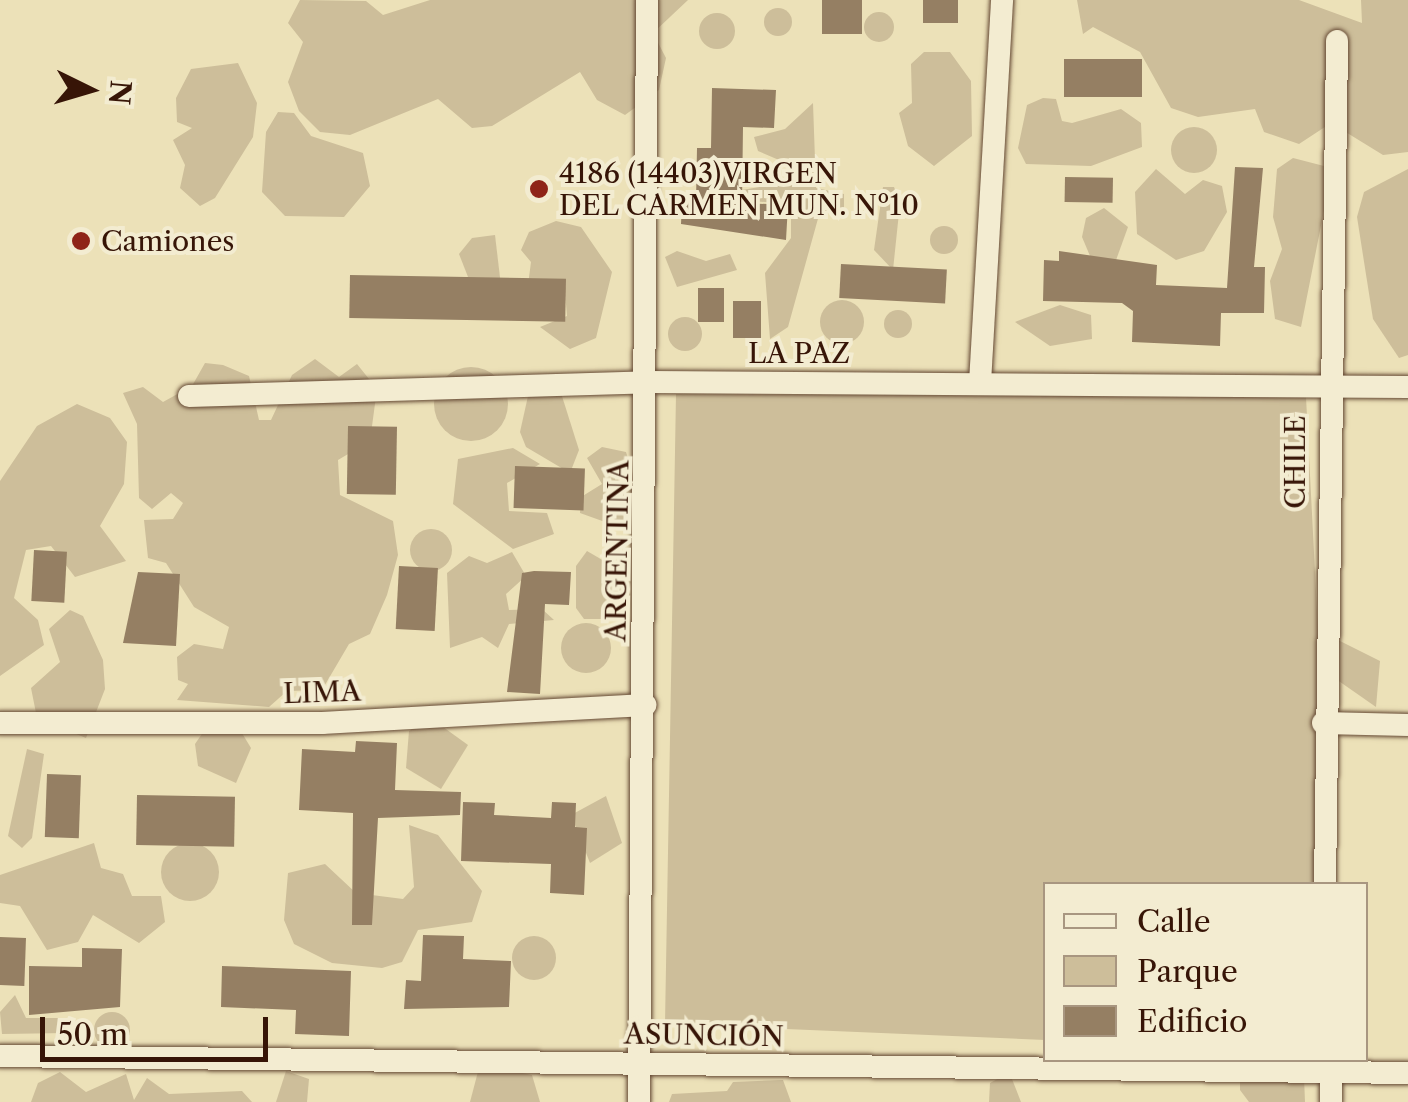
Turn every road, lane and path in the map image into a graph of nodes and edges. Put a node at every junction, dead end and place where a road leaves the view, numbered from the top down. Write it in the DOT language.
graph roads {
  1 [pos="647,0"];
  2 [pos="1002,0"];
  3 [pos="1336,41"];
  4 [pos="649,382"];
  5 [pos="980,383"];
  6 [pos="1326,388"];
  7 [pos="1408,388"];
  8 [pos="189,396"];
  9 [pos="646,705"];
  10 [pos="1324,722"];
  11 [pos="0,723"];
  12 [pos="1408,725"];
  13 [pos="1325,882"];
  14 [pos="0,1056"];
  15 [pos="639,1064"];
  16 [pos="1332,1066"];
  17 [pos="1408,1074"];
  18 [pos="638,1102"];
  19 [pos="1332,1102"];
  1 -- 4 [label="street, ARGENTINA"];
  2 -- 5 [label="street"];
  3 -- 6 [label="street, CHILE"];
  4 -- 5 [label="street, LA PAZ"];
  4 -- 8 [label="street, LA PAZ"];
  4 -- 9 [label="street, ARGENTINA"];
  5 -- 6 [label="street, LA PAZ"];
  6 -- 7 [label="street, LA PAZ"];
  6 -- 10 [label="street, CHILE"];
  9 -- 11 [label="street, LIMA"];
  9 -- 15 [label="street, ARGENTINA"];
  10 -- 12 [label="street"];
  10 -- 13 [label="street, CHILE"];
  14 -- 15 [label="street, ASUNCIÓN"];
  15 -- 16 [label="street, ASUNCIÓN"];
  15 -- 18 [label="street, ARGENTINA"];
  16 -- 17 [label="street, ASUNCIÓN"];
  16 -- 19 [label="street"];
}
